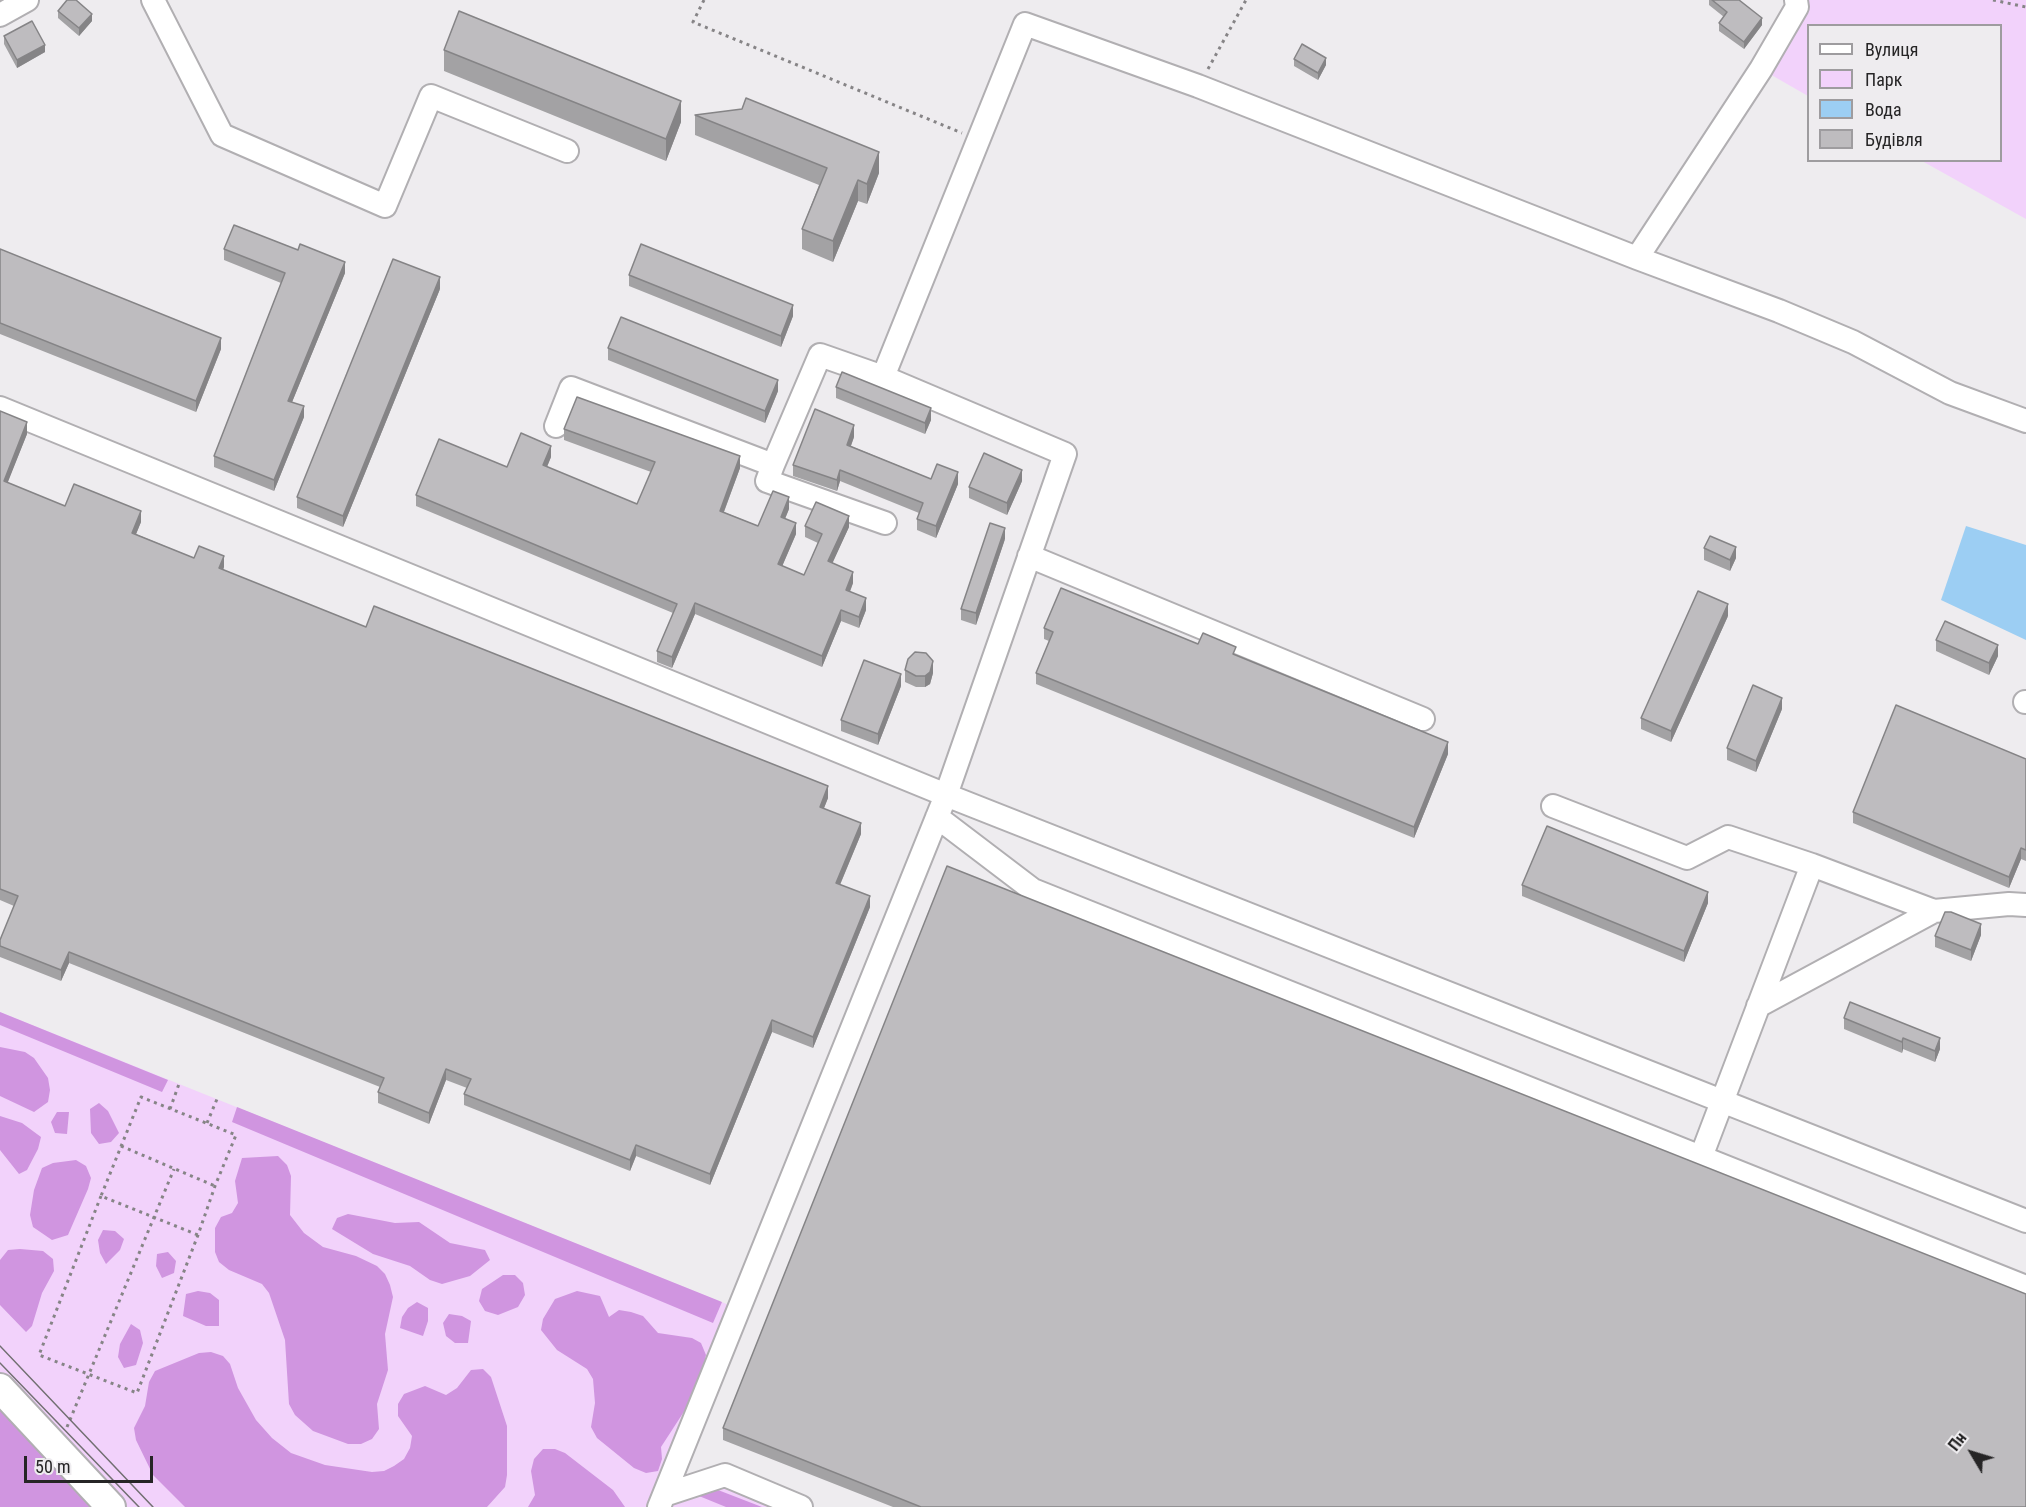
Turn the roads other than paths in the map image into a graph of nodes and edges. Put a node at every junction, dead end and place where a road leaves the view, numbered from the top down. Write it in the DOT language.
graph roads {
  1 [pos="27,0"];
  2 [pos="153,0"];
  3 [pos="1796,0"];
  4 [pos="0,15"];
  5 [pos="567,151"];
  6 [pos="1637,258"];
  7 [pos="883,377"];
  8 [pos="0,408"];
  9 [pos="2026,421"];
  10 [pos="556,426"];
  11 [pos="773,465"];
  12 [pos="885,523"];
  13 [pos="1029,556"];
  14 [pos="1424,720"];
  15 [pos="946,795"];
  16 [pos="1553,806"];
  17 [pos="937,817"];
  18 [pos="1812,865"];
  19 [pos="2026,905"];
  20 [pos="1934,911"];
  21 [pos="1758,1006"];
  22 [pos="1722,1101"];
  23 [pos="1701,1158"];
  24 [pos="2026,1221"];
  25 [pos="2026,1287"];
  26 [pos="0,1388"];
  27 [pos="662,1501"];
  28 [pos="111,1507"];
  29 [pos="801,1507"];
  1 -- 4 [label="street"];
  2 -- 5 [label="street"];
  3 -- 6 [label="street"];
  6 -- 7 [label="street"];
  6 -- 9 [label="street"];
  7 -- 11 [label="street"];
  7 -- 13 [label="street"];
  8 -- 15 [label="street"];
  10 -- 11 [label="street"];
  11 -- 12 [label="street"];
  13 -- 14 [label="street"];
  13 -- 15 [label="street"];
  15 -- 17 [label="street"];
  15 -- 22 [label="street"];
  16 -- 18 [label="street"];
  17 -- 23 [label="street"];
  17 -- 27 [label="street"];
  18 -- 20 [label="street"];
  18 -- 21 [label="street"];
  19 -- 20 [label="street"];
  20 -- 21 [label="street"];
  21 -- 22 [label="street"];
  22 -- 23 [label="street"];
  22 -- 24 [label="street"];
  23 -- 25 [label="street"];
  26 -- 28 [label="main road"];
  27 -- 29 [label="street"];
}
